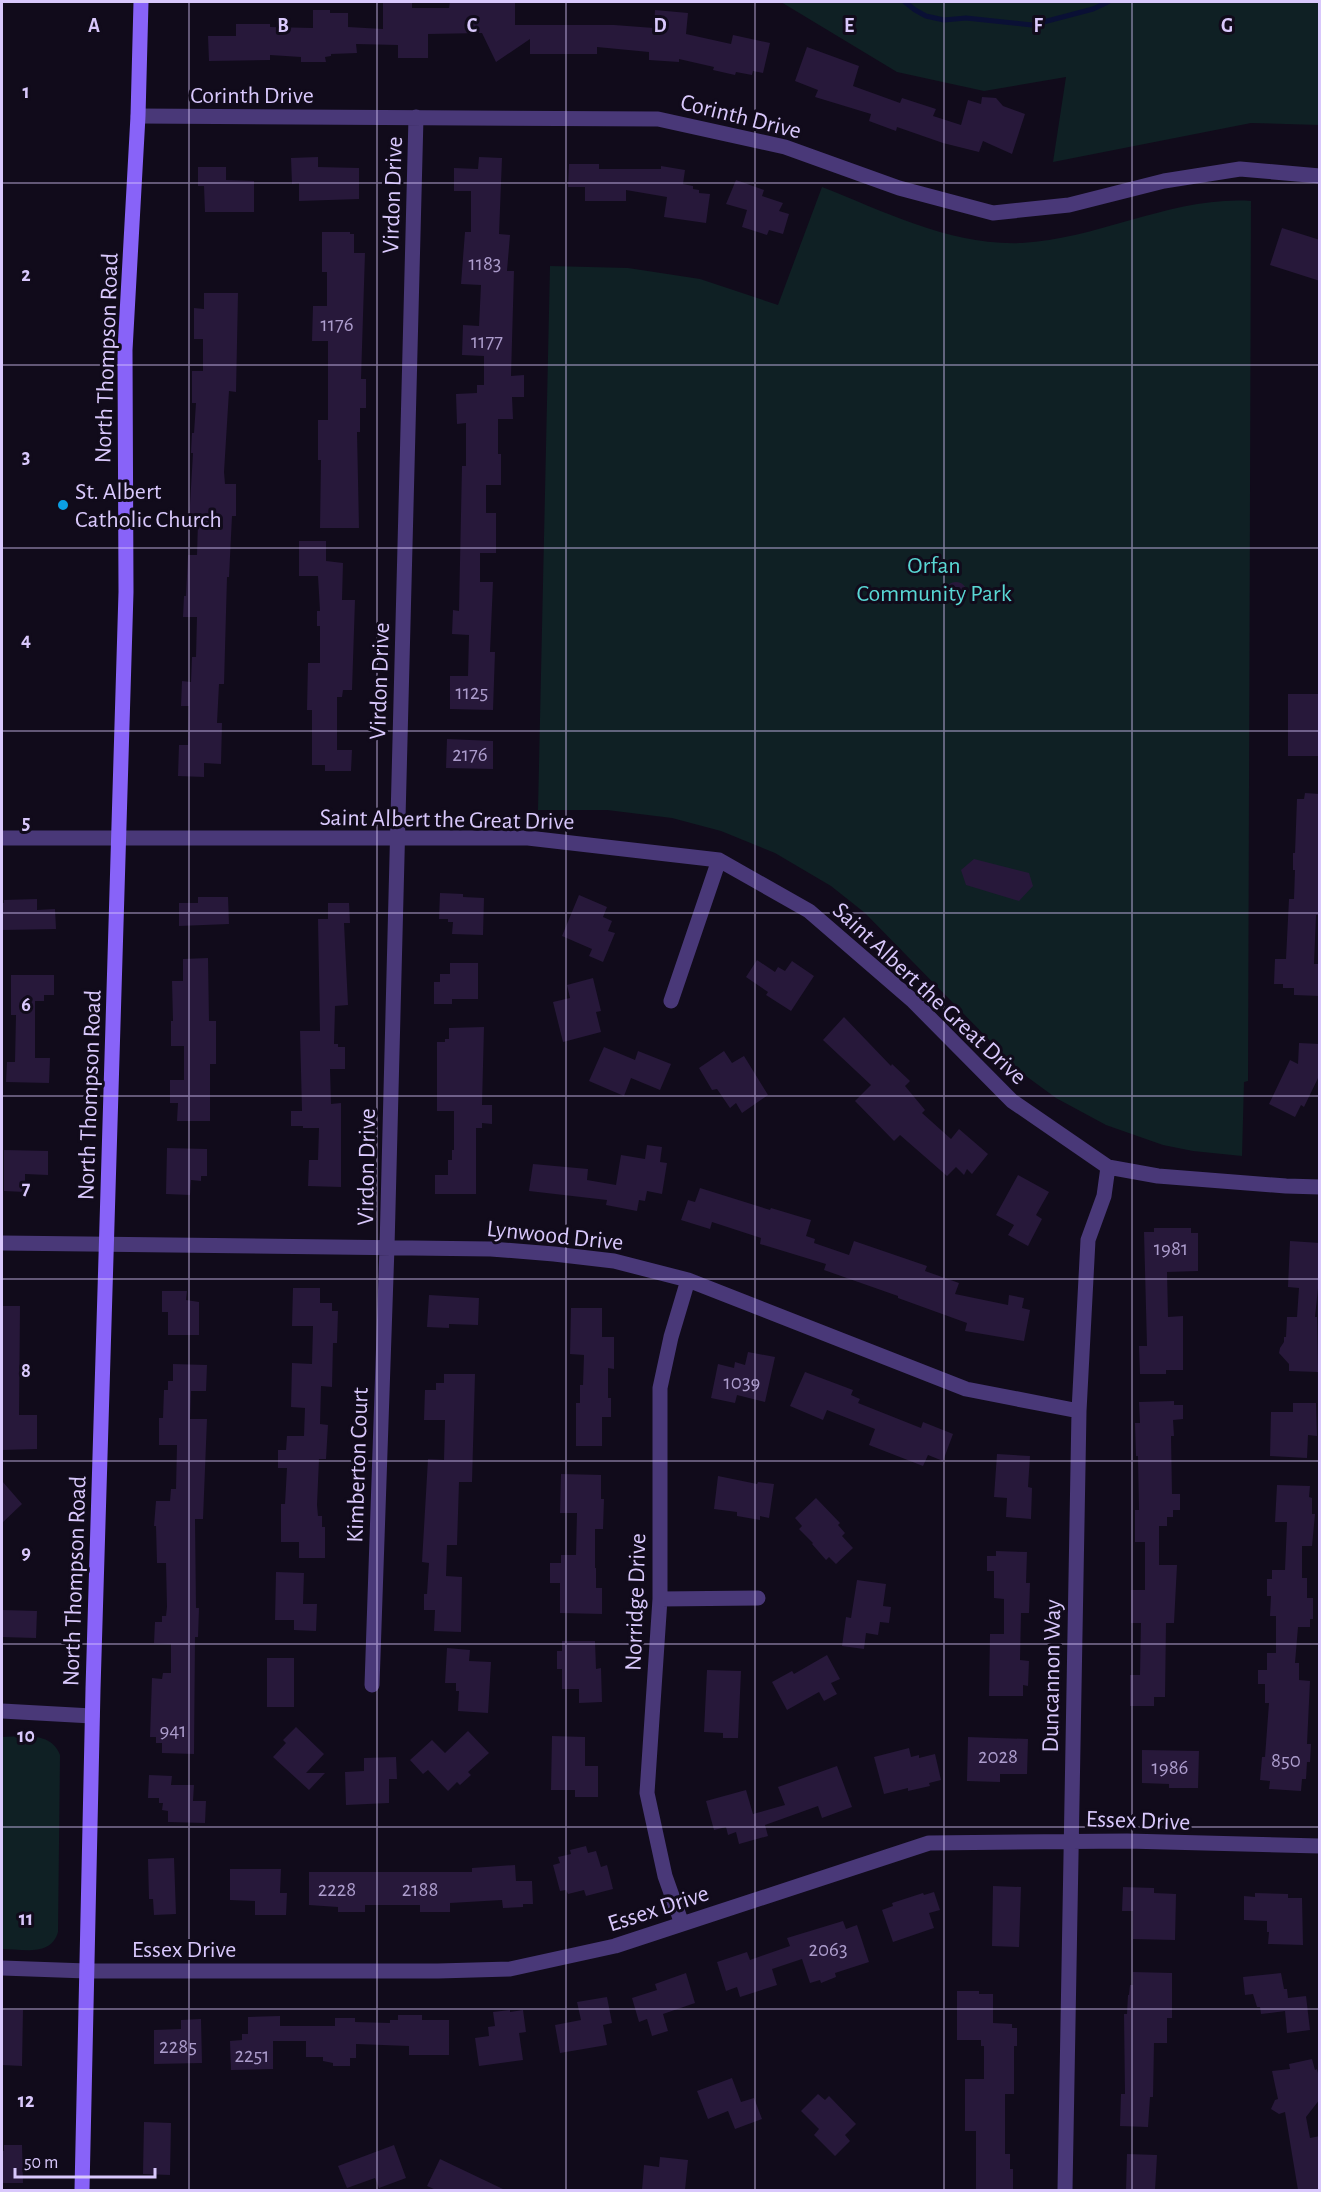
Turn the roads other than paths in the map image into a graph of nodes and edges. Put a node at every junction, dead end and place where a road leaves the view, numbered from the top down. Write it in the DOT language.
graph roads {
  1 [pos="141,2"];
  2 [pos="138,116"];
  3 [pos="416,117"];
  4 [pos="1320,176"];
  5 [pos="2,838"];
  6 [pos="119,838"];
  7 [pos="397,838"];
  8 [pos="719,860"];
  9 [pos="671,1001"];
  10 [pos="1108,1167"];
  11 [pos="1320,1187"];
  12 [pos="2,1243"];
  13 [pos="107,1244"];
  14 [pos="387,1247"];
  15 [pos="688,1280"];
  16 [pos="1079,1411"];
  17 [pos="758,1598"];
  18 [pos="660,1599"];
  19 [pos="372,1685"];
  20 [pos="2,1711"];
  21 [pos="92,1716"];
  22 [pos="1071,1840"];
  23 [pos="1320,1846"];
  24 [pos="682,1924"];
  25 [pos="2,1968"];
  26 [pos="87,1971"];
  27 [pos="82,2190"];
  28 [pos="1065,2190"];
  1 -- 2 [label="street, North Thompson Road"];
  2 -- 3 [label="street, Corinth Drive"];
  2 -- 6 [label="street, North Thompson Road"];
  3 -- 4 [label="street, Corinth Drive"];
  3 -- 7 [label="street, Virdon Drive"];
  5 -- 6 [label="street, Saint Albert the Great Drive"];
  6 -- 7 [label="street, Saint Albert the Great Drive"];
  6 -- 13 [label="street, North Thompson Road"];
  7 -- 8 [label="street, Saint Albert the Great Drive"];
  7 -- 14 [label="street, Virdon Drive"];
  8 -- 9 [label="street"];
  8 -- 10 [label="street, Saint Albert the Great Drive"];
  10 -- 11 [label="street, Saint Albert the Great Drive"];
  10 -- 16 [label="street, Duncannon Way"];
  12 -- 13 [label="street, Lynwood Drive"];
  13 -- 14 [label="street, Lynwood Drive"];
  13 -- 21 [label="street, North Thompson Road"];
  14 -- 15 [label="street, Lynwood Drive"];
  14 -- 19 [label="street, Kimberton Court"];
  15 -- 16 [label="street, Lynwood Drive"];
  15 -- 18 [label="street, Norridge Drive"];
  16 -- 22 [label="street, Duncannon Way"];
  17 -- 18 [label="street"];
  18 -- 24 [label="street, Norridge Drive"];
  20 -- 21 [label="street"];
  21 -- 26 [label="street, North Thompson Road"];
  22 -- 23 [label="street, Essex Drive"];
  22 -- 24 [label="street, Essex Drive"];
  22 -- 28 [label="street, Duncannon Way"];
  24 -- 26 [label="street, Essex Drive"];
  25 -- 26 [label="street, Essex Drive"];
  26 -- 27 [label="street, North Thompson Road"];
}
